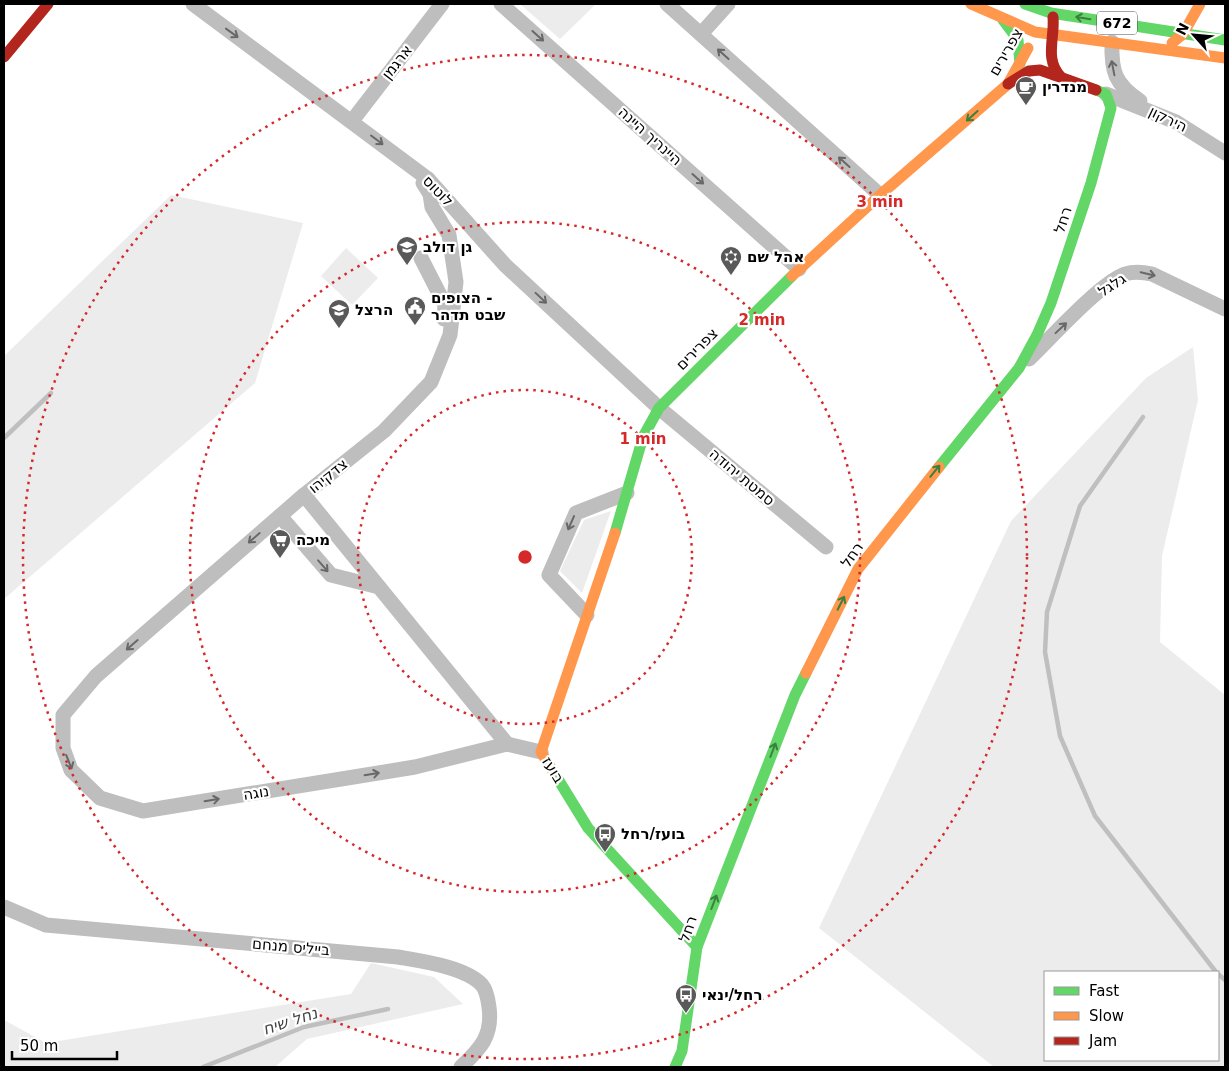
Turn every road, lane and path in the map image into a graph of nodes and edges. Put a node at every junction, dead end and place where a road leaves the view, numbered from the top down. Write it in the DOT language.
graph roads {
  1 [pos="48,4"];
  2 [pos="193,4"];
  3 [pos="442,4"];
  4 [pos="501,4"];
  5 [pos="667,4"];
  6 [pos="728,4"];
  7 [pos="971,4"];
  8 [pos="1025,4"];
  9 [pos="1200,4"];
  10 [pos="1051,13"];
  11 [pos="1003,20"];
  12 [pos="1035,32"];
  13 [pos="701,34"];
  14 [pos="1053,34"];
  15 [pos="1183,34"];
  16 [pos="1225,40"];
  17 [pos="1112,42"];
  18 [pos="1160,49"];
  19 [pos="4,57"];
  20 [pos="1225,58"];
  21 [pos="1020,64"];
  22 [pos="1062,77"];
  23 [pos="1008,84"];
  24 [pos="1106,94"];
  25 [pos="1153,111"];
  26 [pos="352,121"];
  27 [pos="1225,153"];
  28 [pos="428,179"];
  29 [pos="880,195"];
  30 [pos="421,258"];
  31 [pos="799,269"];
  32 [pos="448,272"];
  33 [pos="433,281"];
  34 [pos="1225,309"];
  35 [pos="1019,368"];
  36 [pos="424,390"];
  37 [pos="659,408"];
  38 [pos="627,494"];
  39 [pos="304,495"];
  40 [pos="280,516"];
  41 [pos="826,547"];
  42 [pos="379,587"];
  43 [pos="587,615"];
  44 [pos="63,715"];
  45 [pos="507,744"];
  46 [pos="541,752"];
  47 [pos="4,907"];
  48 [pos="696,947"];
  49 [pos="461,1067"];
  50 [pos="675,1067"];
  1 -- 19 [label="street"];
  2 -- 26 [label="street, לוטוס, one-way"];
  3 -- 26 [label="street, ארגמן"];
  4 -- 31 [label="street, היינריך היינה, one-way"];
  5 -- 13 [label="street"];
  6 -- 13 [label="street"];
  7 -- 11 [label="street, 672"];
  8 -- 10 [label="street, 672"];
  9 -- 15 [label="street"];
  10 -- 12 [label="street, צפרירים"];
  10 -- 14 [label="street"];
  15 -- 10 [label="street, 672, one-way"];
  11 -- 12 [label="street, 672"];
  11 -- 21 [label="street"];
  12 -- 14 [label="street, 672"];
  12 -- 21 [label="street, צפרירים"];
  29 -- 13 [label="street, one-way"];
  14 -- 17 [label="street, 672"];
  14 -- 22 [label="street"];
  15 -- 16 [label="street, 672"];
  15 -- 18 [label="street"];
  17 -- 18 [label="street, 672"];
  25 -- 17 [label="street, one-way"];
  18 -- 20 [label="street, 672"];
  21 -- 23 [label="street, צפרירים"];
  22 -- 23 [label="street"];
  22 -- 24 [label="street"];
  23 -- 29 [label="street, צפרירים, one-way"];
  24 -- 25 [label="street, הירקון"];
  24 -- 35 [label="street, רחל"];
  25 -- 27 [label="street, הירקון"];
  26 -- 28 [label="street, לוטוס, one-way"];
  28 -- 36 [label="street, צדקיהו"];
  28 -- 37 [label="street, לוטוס, one-way"];
  29 -- 31 [label="street, צפרירים"];
  30 -- 33 [label="street"];
  31 -- 37 [label="street, צפרירים"];
  32 -- 33 [label="street"];
  33 -- 36 [label="street"];
  35 -- 34 [label="street, גלגל, one-way"];
  48 -- 35 [label="street, רחל, one-way"];
  36 -- 39 [label="street, צדקיהו"];
  37 -- 38 [label="street, צפרירים"];
  37 -- 41 [label="street, סמטת יהודה"];
  38 -- 43 [label="street, צפרירים"];
  38 -- 43 [label="street, one-way"];
  39 -- 40 [label="street, צדקיהו"];
  39 -- 42 [label="street"];
  40 -- 42 [label="street, one-way"];
  40 -- 44 [label="street, צדקיהו, one-way"];
  42 -- 45 [label="street"];
  43 -- 46 [label="street, צפרירים"];
  44 -- 45 [label="street, נוגה, one-way"];
  45 -- 46 [label="street, בועז"];
  46 -- 48 [label="street, בועז"];
  47 -- 49 [label="street, בייליס מנחם"];
  48 -- 50 [label="street, רחל"];
}
